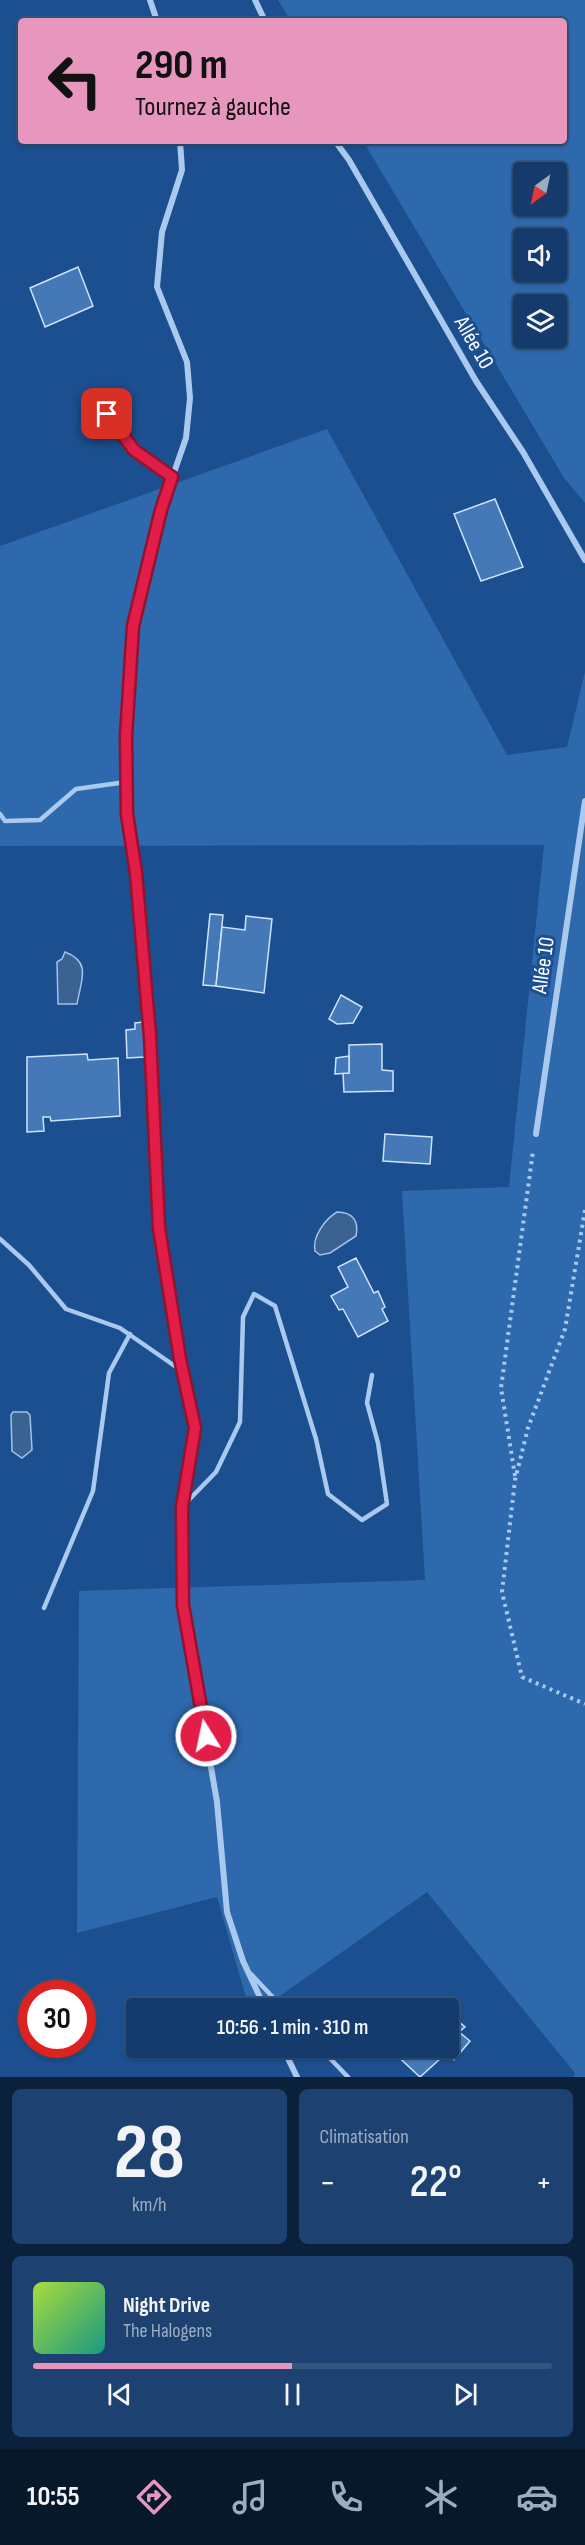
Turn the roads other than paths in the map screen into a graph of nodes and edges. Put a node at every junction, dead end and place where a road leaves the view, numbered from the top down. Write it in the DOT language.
graph roads {
  1 [pos="150,0"];
  2 [pos="255,0"];
  3 [pos="156,18"];
  4 [pos="264,18"];
  5 [pos="180,144"];
  6 [pos="338,144"];
  7 [pos="107,414"];
  8 [pos="172,477"];
  9 [pos="585,560"];
  10 [pos="126,782"];
  11 [pos="585,801"];
  12 [pos="0,813"];
  13 [pos="536,1134"];
  14 [pos="0,1239"];
  15 [pos="129,1334"];
  16 [pos="182,1371"];
  17 [pos="372,1375"];
  18 [pos="182,1507"];
  19 [pos="44,1608"];
  20 [pos="247,1970"];
  21 [pos="260,1998"];
  22 [pos="274,1998"];
  23 [pos="288,2058"];
  24 [pos="330,2058"];
  25 [pos="297,2077"];
  26 [pos="348,2077"];
  1 -- 3 [label="street"];
  2 -- 4 [label="street"];
  5 -- 8 [label="street"];
  6 -- 9 [label="street, Allée 10"];
  7 -- 8 [label="lane"];
  8 -- 10 [label="street"];
  10 -- 12 [label="lane"];
  10 -- 16 [label="street"];
  11 -- 13 [label="street, Allée 10"];
  14 -- 15 [label="lane"];
  15 -- 16 [label="lane"];
  15 -- 19 [label="lane"];
  16 -- 18 [label="street"];
  17 -- 18 [label="lane"];
  18 -- 20 [label="street"];
  20 -- 21 [label="street"];
  20 -- 22 [label="lane"];
  23 -- 25 [label="street"];
  24 -- 26 [label="lane"];
}
